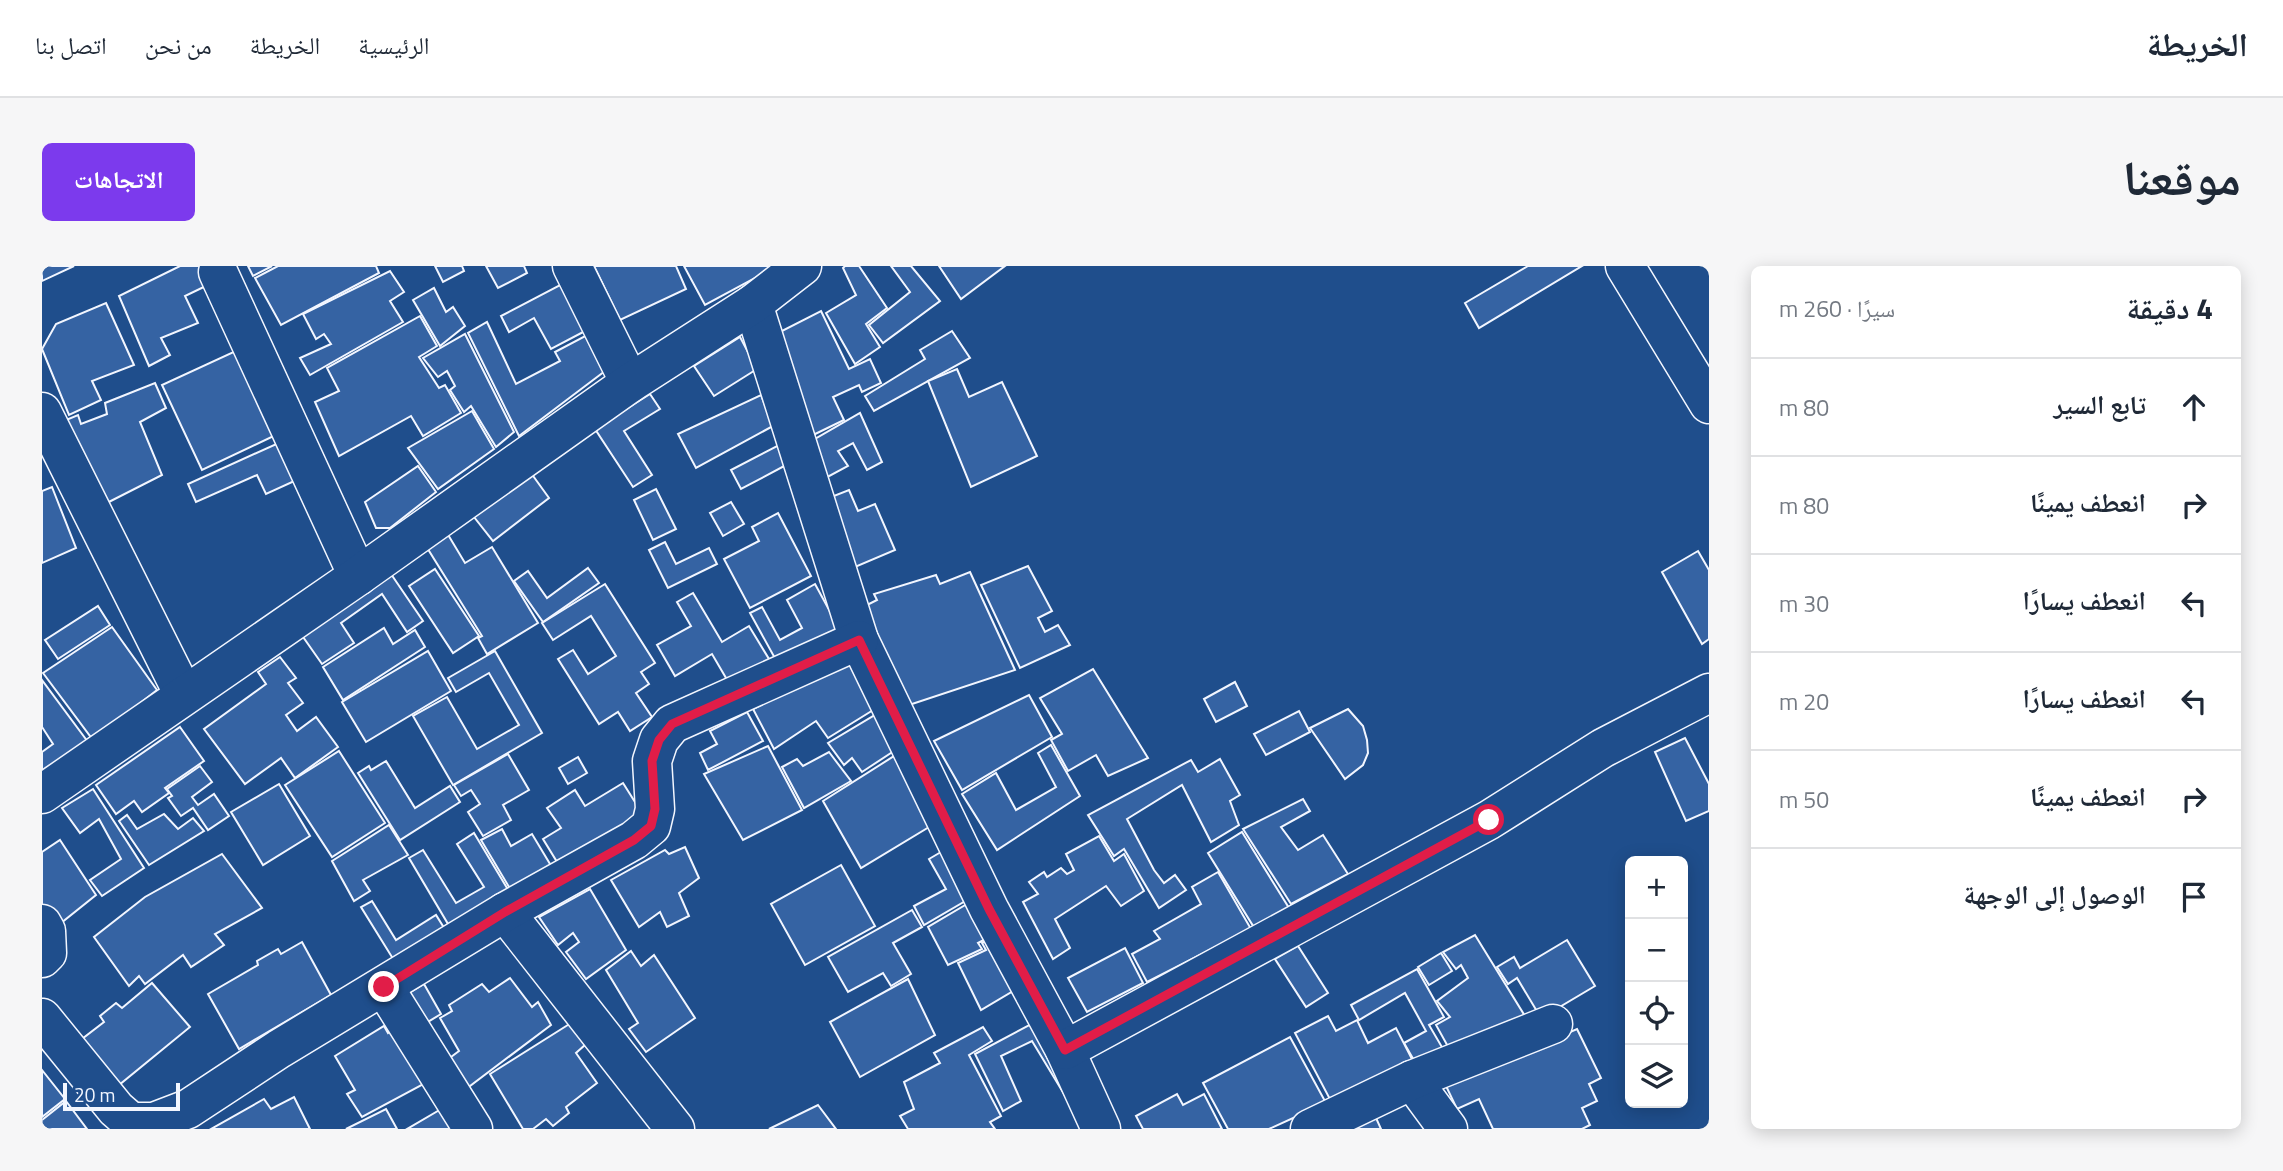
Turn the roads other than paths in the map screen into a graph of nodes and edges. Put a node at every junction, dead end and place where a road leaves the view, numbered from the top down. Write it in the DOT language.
graph roads {
  1 [pos="572,266"];
  2 [pos="802,266"];
  3 [pos="1625,266"];
  4 [pos="218,272"];
  5 [pos="753,304"];
  6 [pos="630,383"];
  7 [pos="1709,404"];
  8 [pos="42,412"];
  9 [pos="358,576"];
  10 [pos="859,640"];
  11 [pos="1709,693"];
  12 [pos="184,695"];
  13 [pos="42,794"];
  14 [pos="505,912"];
  15 [pos="42,924"];
  16 [pos="42,958"];
  17 [pos="384,987"];
  18 [pos="42,1018"];
  19 [pos="1553,1024"];
  20 [pos="1065,1050"];
  21 [pos="1412,1080"];
  22 [pos="145,1125"];
  23 [pos="473,1129"];
  24 [pos="675,1129"];
  25 [pos="1101,1129"];
  26 [pos="1310,1129"];
  27 [pos="1448,1129"];
  1 -- 6 [label="street"];
  2 -- 5 [label="street"];
  3 -- 7 [label="street"];
  4 -- 9 [label="street"];
  5 -- 6 [label="street"];
  5 -- 10 [label="street"];
  6 -- 9 [label="street"];
  8 -- 12 [label="street"];
  9 -- 12 [label="street"];
  10 -- 14 [label="street"];
  10 -- 20 [label="street"];
  11 -- 20 [label="street"];
  12 -- 13 [label="street"];
  14 -- 17 [label="street"];
  14 -- 24 [label="street"];
  15 -- 16 [label="street"];
  17 -- 22 [label="street"];
  17 -- 23 [label="street"];
  18 -- 22 [label="street"];
  19 -- 21 [label="street"];
  20 -- 25 [label="street"];
  21 -- 26 [label="street"];
  21 -- 27 [label="street"];
}
